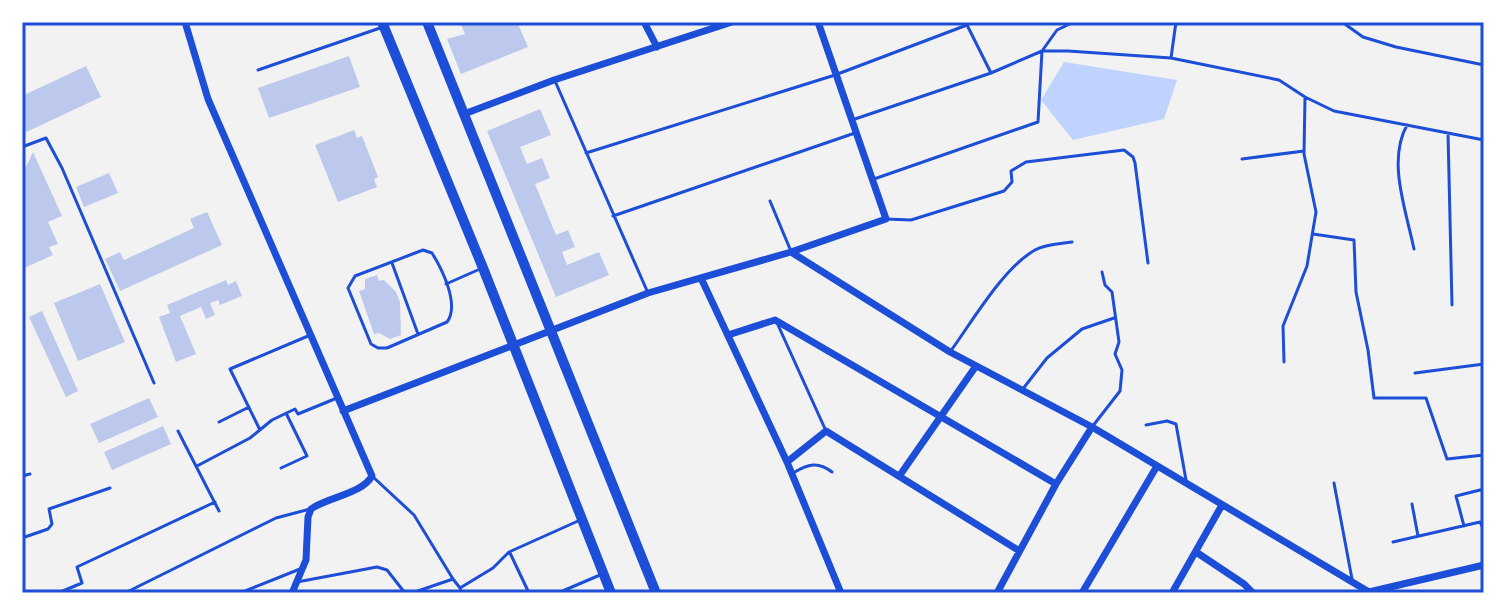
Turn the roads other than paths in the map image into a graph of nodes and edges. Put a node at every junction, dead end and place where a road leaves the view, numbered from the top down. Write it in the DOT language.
graph roads {
  1 [pos="185,22"];
  2 [pos="427,22"];
  3 [pos="644,22"];
  4 [pos="732,22"];
  5 [pos="818,22"];
  6 [pos="1056,22"];
  7 [pos="1074,22"];
  8 [pos="1176,22"];
  9 [pos="1342,22"];
  10 [pos="383,24"];
  11 [pos="1057,30"];
  12 [pos="657,47"];
  13 [pos="1042,51"];
  14 [pos="1171,58"];
  15 [pos="1484,65"];
  16 [pos="258,70"];
  17 [pos="991,73"];
  18 [pos="835,75"];
  19 [pos="554,80"];
  20 [pos="1305,97"];
  21 [pos="464,114"];
  22 [pos="851,120"];
  23 [pos="1407,125"];
  24 [pos="855,133"];
  25 [pos="1448,133"];
  26 [pos="1484,140"];
  27 [pos="22,147"];
  28 [pos="1304,151"];
  29 [pos="586,153"];
  30 [pos="1242,159"];
  31 [pos="872,180"];
  32 [pos="770,201"];
  33 [pos="613,216"];
  34 [pos="886,219"];
  35 [pos="1313,234"];
  36 [pos="1072,242"];
  37 [pos="1414,249"];
  38 [pos="791,252"];
  39 [pos="392,263"];
  40 [pos="1148,263"];
  41 [pos="483,268"];
  42 [pos="1102,272"];
  43 [pos="701,278"];
  44 [pos="445,284"];
  45 [pos="648,293"];
  46 [pos="1452,305"];
  47 [pos="1116,318"];
  48 [pos="775,320"];
  49 [pos="551,332"];
  50 [pos="418,334"];
  51 [pos="311,335"];
  52 [pos="728,335"];
  53 [pos="511,344"];
  54 [pos="950,352"];
  55 [pos="1284,362"];
  56 [pos="1484,364"];
  57 [pos="976,366"];
  58 [pos="1415,373"];
  59 [pos="154,383"];
  60 [pos="1022,390"];
  61 [pos="337,398"];
  62 [pos="249,407"];
  63 [pos="343,411"];
  64 [pos="286,413"];
  65 [pos="941,416"];
  66 [pos="219,422"];
  67 [pos="1146,425"];
  68 [pos="1092,427"];
  69 [pos="178,431"];
  70 [pos="260,431"];
  71 [pos="826,431"];
  72 [pos="1484,455"];
  73 [pos="787,462"];
  74 [pos="197,466"];
  75 [pos="1157,466"];
  76 [pos="281,468"];
  77 [pos="832,472"];
  78 [pos="30,474"];
  79 [pos="791,474"];
  80 [pos="900,475"];
  81 [pos="22,476"];
  82 [pos="372,476"];
  83 [pos="1334,483"];
  84 [pos="1056,484"];
  85 [pos="1186,484"];
  86 [pos="110,488"];
  87 [pos="1484,489"];
  88 [pos="215,502"];
  89 [pos="1412,504"];
  90 [pos="1222,505"];
  91 [pos="311,509"];
  92 [pos="219,511"];
  93 [pos="581,520"];
  94 [pos="1464,526"];
  95 [pos="1484,530"];
  96 [pos="1418,536"];
  97 [pos="22,538"];
  98 [pos="1393,542"];
  99 [pos="1018,550"];
  100 [pos="509,552"];
  101 [pos="1196,552"];
  102 [pos="1484,565"];
  103 [pos="304,567"];
  104 [pos="603,573"];
  105 [pos="453,579"];
  106 [pos="297,582"];
  107 [pos="1353,582"];
  108 [pos="460,588"];
  109 [pos="58,593"];
  110 [pos="125,593"];
  111 [pos="240,593"];
  112 [pos="292,593"];
  113 [pos="405,593"];
  114 [pos="412,593"];
  115 [pos="462,593"];
  116 [pos="529,593"];
  117 [pos="558,593"];
  118 [pos="611,593"];
  119 [pos="656,593"];
  120 [pos="841,593"];
  121 [pos="997,593"];
  122 [pos="1082,593"];
  123 [pos="1172,593"];
  124 [pos="1253,593"];
  125 [pos="1369,593"];
  1 -- 51 [label="street"];
  2 -- 21 [label="main road"];
  3 -- 12 [label="street"];
  4 -- 12 [label="street"];
  5 -- 18 [label="street"];
  6 -- 11 [label="lane"];
  7 -- 11 [label="lane"];
  8 -- 14 [label="lane"];
  9 -- 15 [label="lane"];
  10 -- 16 [label="lane"];
  10 -- 41 [label="main road"];
  11 -- 13 [label="lane"];
  12 -- 19 [label="street"];
  13 -- 14 [label="lane"];
  13 -- 17 [label="lane"];
  13 -- 31 [label="lane"];
  14 -- 20 [label="lane"];
  17 -- 18 [label="lane"];
  17 -- 22 [label="lane"];
  18 -- 22 [label="street"];
  18 -- 29 [label="lane"];
  19 -- 21 [label="street"];
  19 -- 29 [label="lane"];
  20 -- 23 [label="lane"];
  20 -- 28 [label="lane"];
  21 -- 49 [label="main road"];
  22 -- 24 [label="street"];
  23 -- 25 [label="lane"];
  23 -- 37 [label="lane"];
  24 -- 31 [label="street"];
  24 -- 33 [label="lane"];
  25 -- 26 [label="lane"];
  25 -- 46 [label="lane"];
  27 -- 59 [label="lane"];
  28 -- 30 [label="lane"];
  28 -- 35 [label="lane"];
  29 -- 33 [label="lane"];
  31 -- 34 [label="street"];
  32 -- 38 [label="lane"];
  33 -- 45 [label="lane"];
  34 -- 38 [label="street"];
  34 -- 40 [label="lane"];
  35 -- 55 [label="lane"];
  35 -- 72 [label="lane"];
  36 -- 54 [label="lane"];
  38 -- 43 [label="street"];
  38 -- 54 [label="street"];
  39 -- 44 [label="lane"];
  39 -- 50 [label="lane"];
  39 -- 50 [label="lane"];
  41 -- 44 [label="lane"];
  41 -- 53 [label="main road"];
  42 -- 47 [label="lane"];
  43 -- 45 [label="street"];
  43 -- 52 [label="street"];
  44 -- 50 [label="lane"];
  45 -- 49 [label="street"];
  47 -- 60 [label="lane"];
  47 -- 68 [label="lane"];
  48 -- 52 [label="street"];
  48 -- 65 [label="street"];
  48 -- 71 [label="lane"];
  49 -- 53 [label="street"];
  49 -- 119 [label="main road"];
  51 -- 61 [label="street"];
  51 -- 62 [label="lane"];
  52 -- 73 [label="street"];
  53 -- 63 [label="street"];
  53 -- 93 [label="main road"];
  54 -- 57 [label="street"];
  56 -- 58 [label="lane"];
  57 -- 60 [label="street"];
  57 -- 65 [label="street"];
  60 -- 68 [label="street"];
  61 -- 63 [label="street"];
  61 -- 64 [label="lane"];
  62 -- 66 [label="lane"];
  62 -- 70 [label="lane"];
  63 -- 82 [label="street"];
  64 -- 70 [label="lane"];
  64 -- 76 [label="lane"];
  65 -- 80 [label="street"];
  65 -- 84 [label="street"];
  67 -- 85 [label="lane"];
  68 -- 75 [label="street"];
  68 -- 84 [label="street"];
  69 -- 74 [label="lane"];
  70 -- 74 [label="lane"];
  71 -- 73 [label="street"];
  71 -- 80 [label="street"];
  73 -- 79 [label="street"];
  74 -- 88 [label="lane"];
  75 -- 85 [label="street"];
  75 -- 122 [label="street"];
  77 -- 79 [label="lane"];
  78 -- 81 [label="lane"];
  79 -- 120 [label="street"];
  80 -- 99 [label="street"];
  82 -- 91 [label="street"];
  82 -- 105 [label="lane"];
  83 -- 107 [label="lane"];
  84 -- 99 [label="street"];
  85 -- 90 [label="street"];
  86 -- 97 [label="lane"];
  87 -- 94 [label="lane"];
  88 -- 92 [label="lane"];
  88 -- 109 [label="lane"];
  89 -- 96 [label="lane"];
  90 -- 101 [label="street"];
  90 -- 107 [label="street"];
  91 -- 103 [label="street"];
  91 -- 110 [label="lane"];
  93 -- 100 [label="lane"];
  93 -- 104 [label="main road"];
  94 -- 95 [label="lane"];
  94 -- 96 [label="lane"];
  96 -- 98 [label="lane"];
  99 -- 121 [label="street"];
  100 -- 108 [label="lane"];
  100 -- 116 [label="lane"];
  101 -- 123 [label="street"];
  101 -- 124 [label="street"];
  102 -- 125 [label="street"];
  103 -- 106 [label="street"];
  103 -- 111 [label="lane"];
  104 -- 117 [label="lane"];
  104 -- 118 [label="main road"];
  105 -- 108 [label="lane"];
  105 -- 114 [label="lane"];
  106 -- 112 [label="street"];
  106 -- 113 [label="lane"];
  107 -- 125 [label="street"];
  108 -- 115 [label="lane"];
}
